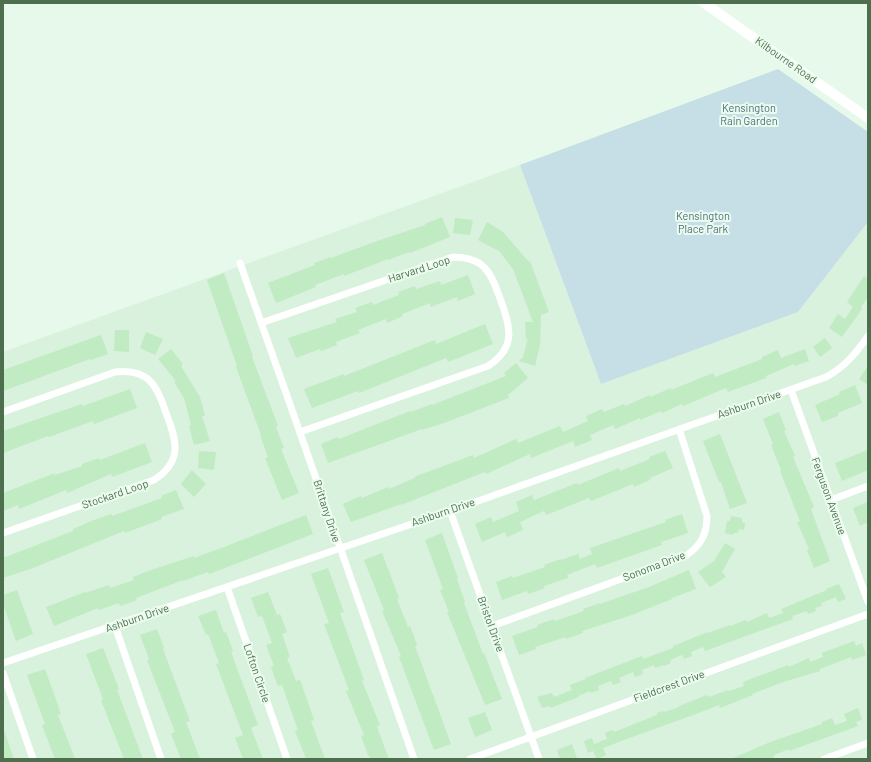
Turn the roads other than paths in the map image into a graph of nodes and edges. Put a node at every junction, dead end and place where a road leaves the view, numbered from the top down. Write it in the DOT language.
graph roads {
  1 [pos="704,3"];
  2 [pos="868,118"];
  3 [pos="240,263"];
  4 [pos="261,323"];
  5 [pos="868,336"];
  6 [pos="791,390"];
  7 [pos="3,412"];
  8 [pos="679,429"];
  9 [pos="300,432"];
  10 [pos="868,486"];
  11 [pos="831,500"];
  12 [pos="450,511"];
  13 [pos="3,533"];
  14 [pos="339,548"];
  15 [pos="227,587"];
  16 [pos="868,602"];
  17 [pos="868,614"];
  18 [pos="114,626"];
  19 [pos="492,626"];
  20 [pos="3,663"];
  21 [pos="3,673"];
  22 [pos="531,736"];
  23 [pos="868,743"];
  24 [pos="33,759"];
  25 [pos="161,759"];
  26 [pos="287,759"];
  27 [pos="414,759"];
  28 [pos="470,759"];
  29 [pos="539,759"];
  30 [pos="824,759"];
  1 -- 2 [label="main road, Kilbourne Road"];
  3 -- 4 [label="street, Brittany Drive"];
  4 -- 9 [label="street, Brittany Drive"];
  4 -- 9 [label="street, Harvard Loop"];
  5 -- 6 [label="street, Ashburn Drive"];
  6 -- 8 [label="street, Ashburn Drive"];
  6 -- 11 [label="street, Ferguson Avenue"];
  7 -- 13 [label="street, Stockard Loop"];
  8 -- 12 [label="street, Ashburn Drive"];
  8 -- 19 [label="street, Sonoma Drive"];
  9 -- 14 [label="street, Brittany Drive"];
  10 -- 11 [label="street"];
  11 -- 16 [label="street, Ferguson Avenue"];
  12 -- 14 [label="street, Ashburn Drive"];
  12 -- 19 [label="street, Bristol Drive"];
  14 -- 15 [label="street, Ashburn Drive"];
  14 -- 27 [label="street, Brittany Drive"];
  15 -- 18 [label="street, Ashburn Drive"];
  15 -- 26 [label="street, Lofton Circle"];
  17 -- 22 [label="street, Fieldcrest Drive"];
  18 -- 20 [label="street, Ashburn Drive"];
  18 -- 25 [label="street"];
  19 -- 22 [label="street, Bristol Drive"];
  21 -- 24 [label="street"];
  22 -- 28 [label="street, Fieldcrest Drive"];
  22 -- 29 [label="street, Bristol Drive"];
  23 -- 30 [label="street"];
}
